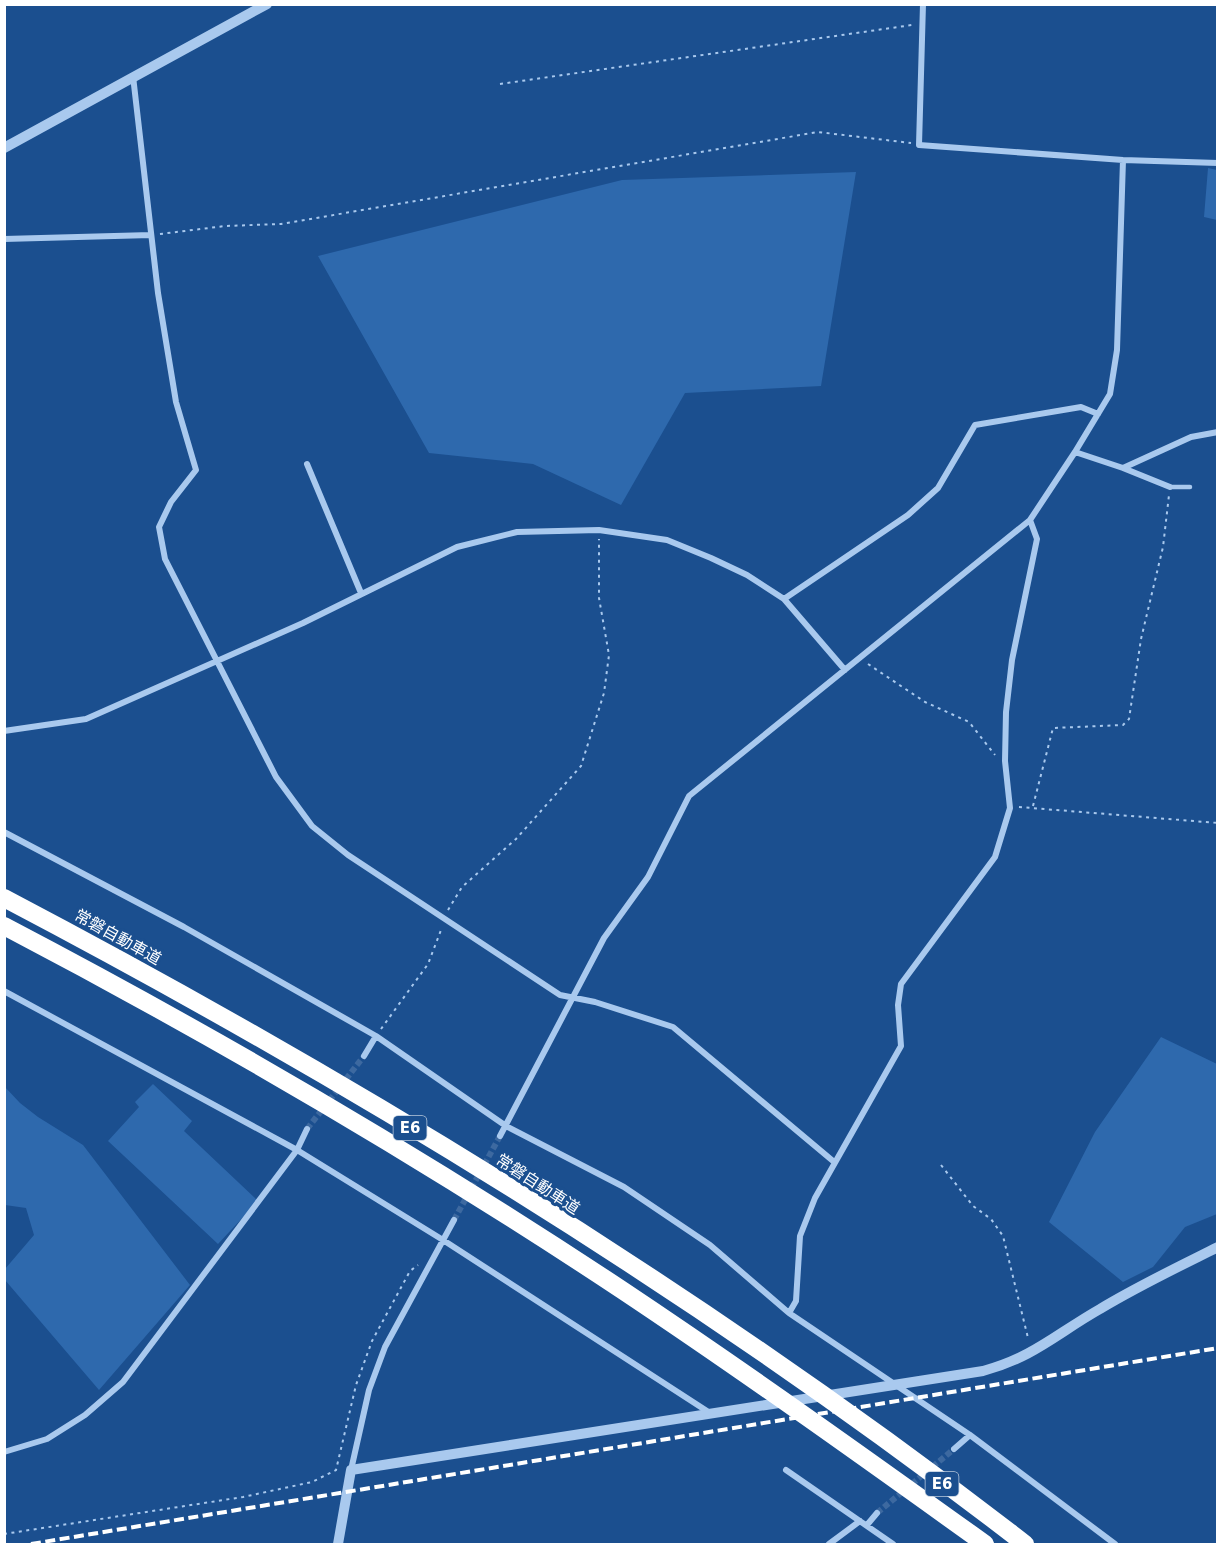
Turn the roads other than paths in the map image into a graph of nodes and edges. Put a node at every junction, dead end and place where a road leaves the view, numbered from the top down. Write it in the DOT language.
graph roads {
  1 [pos="267,4"];
  2 [pos="923,4"];
  3 [pos="132,76"];
  4 [pos="4,148"];
  5 [pos="1123,160"];
  6 [pos="1218,163"];
  7 [pos="151,235"];
  8 [pos="4,239"];
  9 [pos="1098,414"];
  10 [pos="1218,432"];
  11 [pos="1075,452"];
  12 [pos="307,464"];
  13 [pos="1123,468"];
  14 [pos="1170,487"];
  15 [pos="1190,487"];
  16 [pos="1030,520"];
  17 [pos="361,593"];
  18 [pos="784,599"];
  19 [pos="218,660"];
  20 [pos="845,670"];
  21 [pos="4,732"];
  22 [pos="4,832"];
  23 [pos="4,898"];
  24 [pos="4,926"];
  25 [pos="4,991"];
  26 [pos="575,998"];
  27 [pos="376,1036"];
  28 [pos="364,1056"];
  29 [pos="506,1126"];
  30 [pos="307,1129"];
  31 [pos="501,1136"];
  32 [pos="297,1150"];
  33 [pos="833,1161"];
  34 [pos="454,1220"];
  35 [pos="443,1240"];
  36 [pos="1218,1247"];
  37 [pos="789,1313"];
  38 [pos="898,1385"];
  39 [pos="710,1413"];
  40 [pos="970,1436"];
  41 [pos="954,1449"];
  42 [pos="4,1452"];
  43 [pos="351,1470"];
  44 [pos="786,1470"];
  45 [pos="877,1513"];
  46 [pos="860,1521"];
  47 [pos="867,1525"];
  48 [pos="338,1545"];
  49 [pos="829,1545"];
  50 [pos="892,1545"];
  51 [pos="985,1545"];
  52 [pos="1025,1545"];
  53 [pos="1115,1545"];
  1 -- 3 [label="street"];
  2 -- 5 [label="street"];
  3 -- 4 [label="street"];
  3 -- 7 [label="street"];
  5 -- 6 [label="street"];
  5 -- 9 [label="street"];
  7 -- 8 [label="street"];
  7 -- 19 [label="street"];
  9 -- 11 [label="street"];
  9 -- 18 [label="street"];
  10 -- 13 [label="street"];
  11 -- 13 [label="street"];
  11 -- 16 [label="street"];
  12 -- 17 [label="street"];
  13 -- 14 [label="street"];
  14 -- 15 [label="lane"];
  16 -- 20 [label="street"];
  16 -- 33 [label="street"];
  17 -- 18 [label="street"];
  17 -- 19 [label="street"];
  18 -- 20 [label="street"];
  19 -- 21 [label="street"];
  19 -- 26 [label="street"];
  20 -- 26 [label="street"];
  22 -- 27 [label="street"];
  23 -- 52 [label="highway, 常磐自動車道 / E6"];
  24 -- 51 [label="highway, E6"];
  25 -- 32 [label="street"];
  26 -- 29 [label="street"];
  26 -- 33 [label="street"];
  27 -- 28 [label="street"];
  27 -- 29 [label="street"];
  29 -- 31 [label="street"];
  29 -- 37 [label="street"];
  30 -- 32 [label="street"];
  32 -- 35 [label="street"];
  32 -- 42 [label="street"];
  33 -- 37 [label="street"];
  34 -- 35 [label="street"];
  35 -- 39 [label="street"];
  35 -- 43 [label="street"];
  36 -- 38 [label="street"];
  37 -- 38 [label="street"];
  38 -- 39 [label="street"];
  38 -- 40 [label="street"];
  39 -- 43 [label="street"];
  40 -- 41 [label="street"];
  40 -- 53 [label="street"];
  43 -- 48 [label="street"];
  44 -- 46 [label="street"];
  45 -- 47 [label="street"];
  46 -- 47 [label="street"];
  46 -- 49 [label="street"];
  47 -- 50 [label="street"];
}
